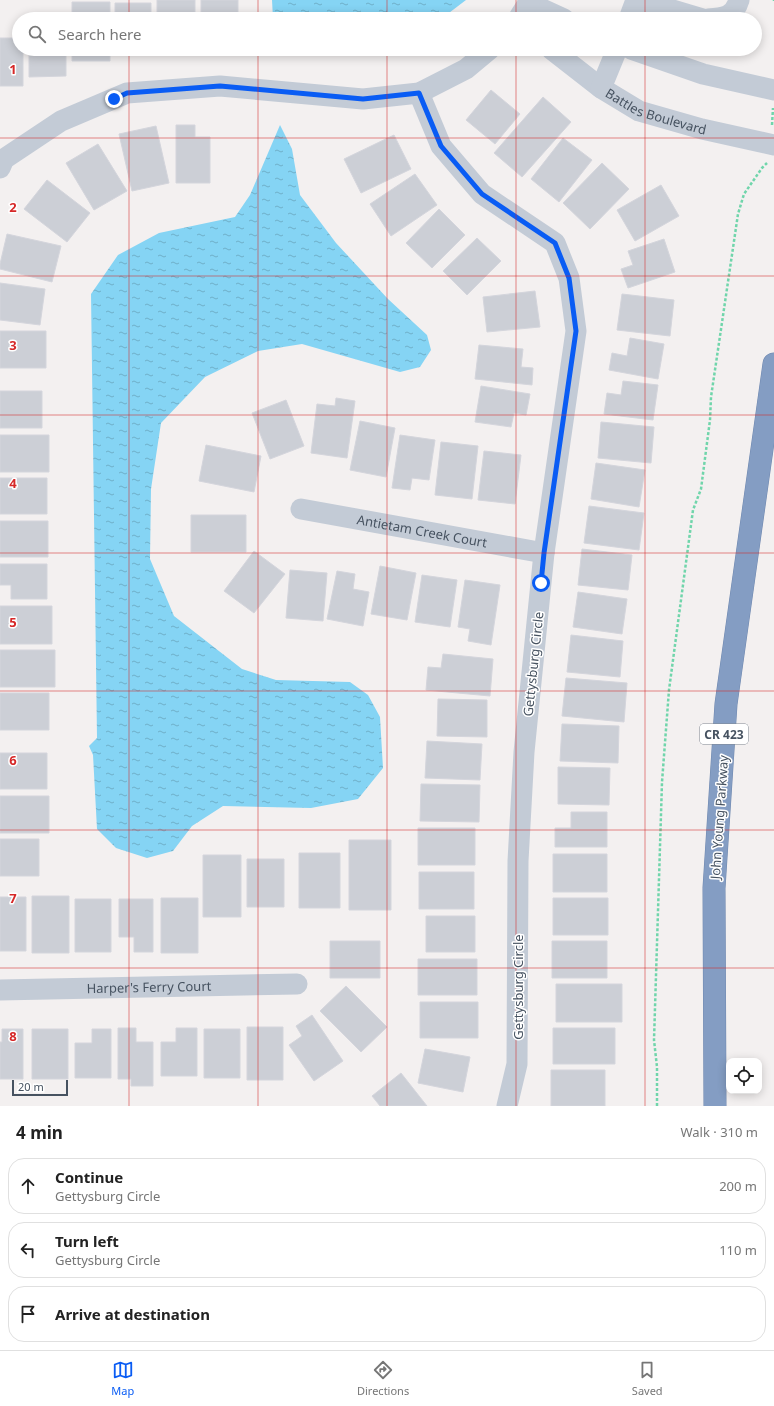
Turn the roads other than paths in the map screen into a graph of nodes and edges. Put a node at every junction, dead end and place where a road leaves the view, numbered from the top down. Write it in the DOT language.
graph roads {
  1 [pos="638,0"];
  2 [pos="738,0"];
  3 [pos="526,7"];
  4 [pos="542,12"];
  5 [pos="632,12"];
  6 [pos="679,12"];
  7 [pos="732,12"];
  8 [pos="482,56"];
  9 [pos="560,56"];
  10 [pos="614,56"];
  11 [pos="651,56"];
  12 [pos="601,88"];
  13 [pos="774,90"];
  14 [pos="419,93"];
  15 [pos="772,152"];
  16 [pos="1,160"];
  17 [pos="774,364"];
  18 [pos="301,508"];
  19 [pos="544,553"];
  20 [pos="297,984"];
  21 [pos="0,990"];
  22 [pos="507,1106"];
  23 [pos="714,1106"];
  1 -- 5 [label="street"];
  1 -- 6 [label="street"];
  2 -- 7 [label="street"];
  3 -- 4 [label="street"];
  8 -- 14 [label="street"];
  9 -- 12 [label="street, Battles Boulevard"];
  10 -- 12 [label="street"];
  11 -- 13 [label="street"];
  12 -- 15 [label="street, Battles Boulevard"];
  14 -- 16 [label="street"];
  14 -- 19 [label="street, Gettysburg Circle"];
  17 -- 23 [label="highway, John Young Parkway / CR 423"];
  18 -- 19 [label="street, Antietam Creek Court"];
  19 -- 22 [label="street, Gettysburg Circle"];
  20 -- 21 [label="street, Harper's Ferry Court"];
}
